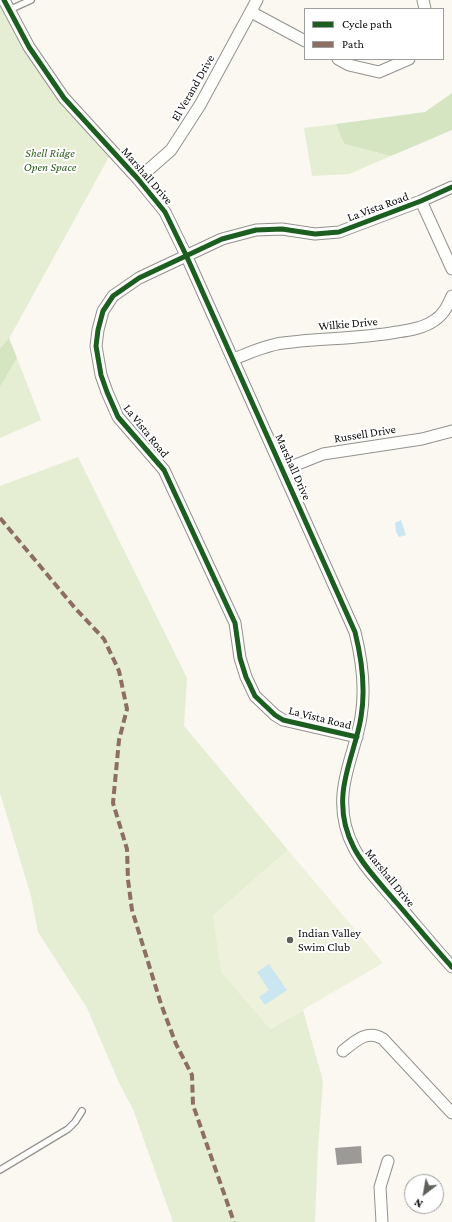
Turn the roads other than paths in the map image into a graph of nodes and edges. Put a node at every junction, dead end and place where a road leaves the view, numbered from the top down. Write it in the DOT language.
graph roads {
  1 [pos="4,0"];
  2 [pos="31,0"];
  3 [pos="257,0"];
  4 [pos="9,10"];
  5 [pos="251,12"];
  6 [pos="304,40"];
  7 [pos="340,60"];
  8 [pos="406,60"];
  9 [pos="138,179"];
  10 [pos="452,187"];
  11 [pos="421,201"];
  12 [pos="186,255"];
  13 [pos="452,269"];
  14 [pos="452,296"];
  15 [pos="234,359"];
  16 [pos="452,431"];
  17 [pos="283,470"];
  18 [pos="357,737"];
  19 [pos="452,967"];
  20 [pos="343,1051"];
  21 [pos="82,1111"];
  22 [pos="452,1113"];
  23 [pos="388,1161"];
  24 [pos="0,1170"];
  25 [pos="382,1222"];
  1 -- 4 [label="street, Marshall Drive"];
  2 -- 4 [label="lane"];
  3 -- 5 [label="street, El Verand Drive"];
  4 -- 9 [label="street, Marshall Drive"];
  5 -- 6 [label="street"];
  5 -- 9 [label="street, El Verand Drive"];
  7 -- 8 [label="street"];
  9 -- 12 [label="street, Marshall Drive"];
  10 -- 11 [label="street, La Vista Road"];
  11 -- 12 [label="street, La Vista Road"];
  11 -- 13 [label="street"];
  12 -- 15 [label="street, Marshall Drive"];
  12 -- 18 [label="street, La Vista Road"];
  14 -- 15 [label="street, Wilkie Drive"];
  15 -- 17 [label="street, Marshall Drive"];
  16 -- 17 [label="street, Russell Drive"];
  17 -- 18 [label="street, Marshall Drive"];
  18 -- 19 [label="street, Marshall Drive"];
  20 -- 22 [label="street"];
  21 -- 24 [label="lane"];
  23 -- 25 [label="street"];
}
